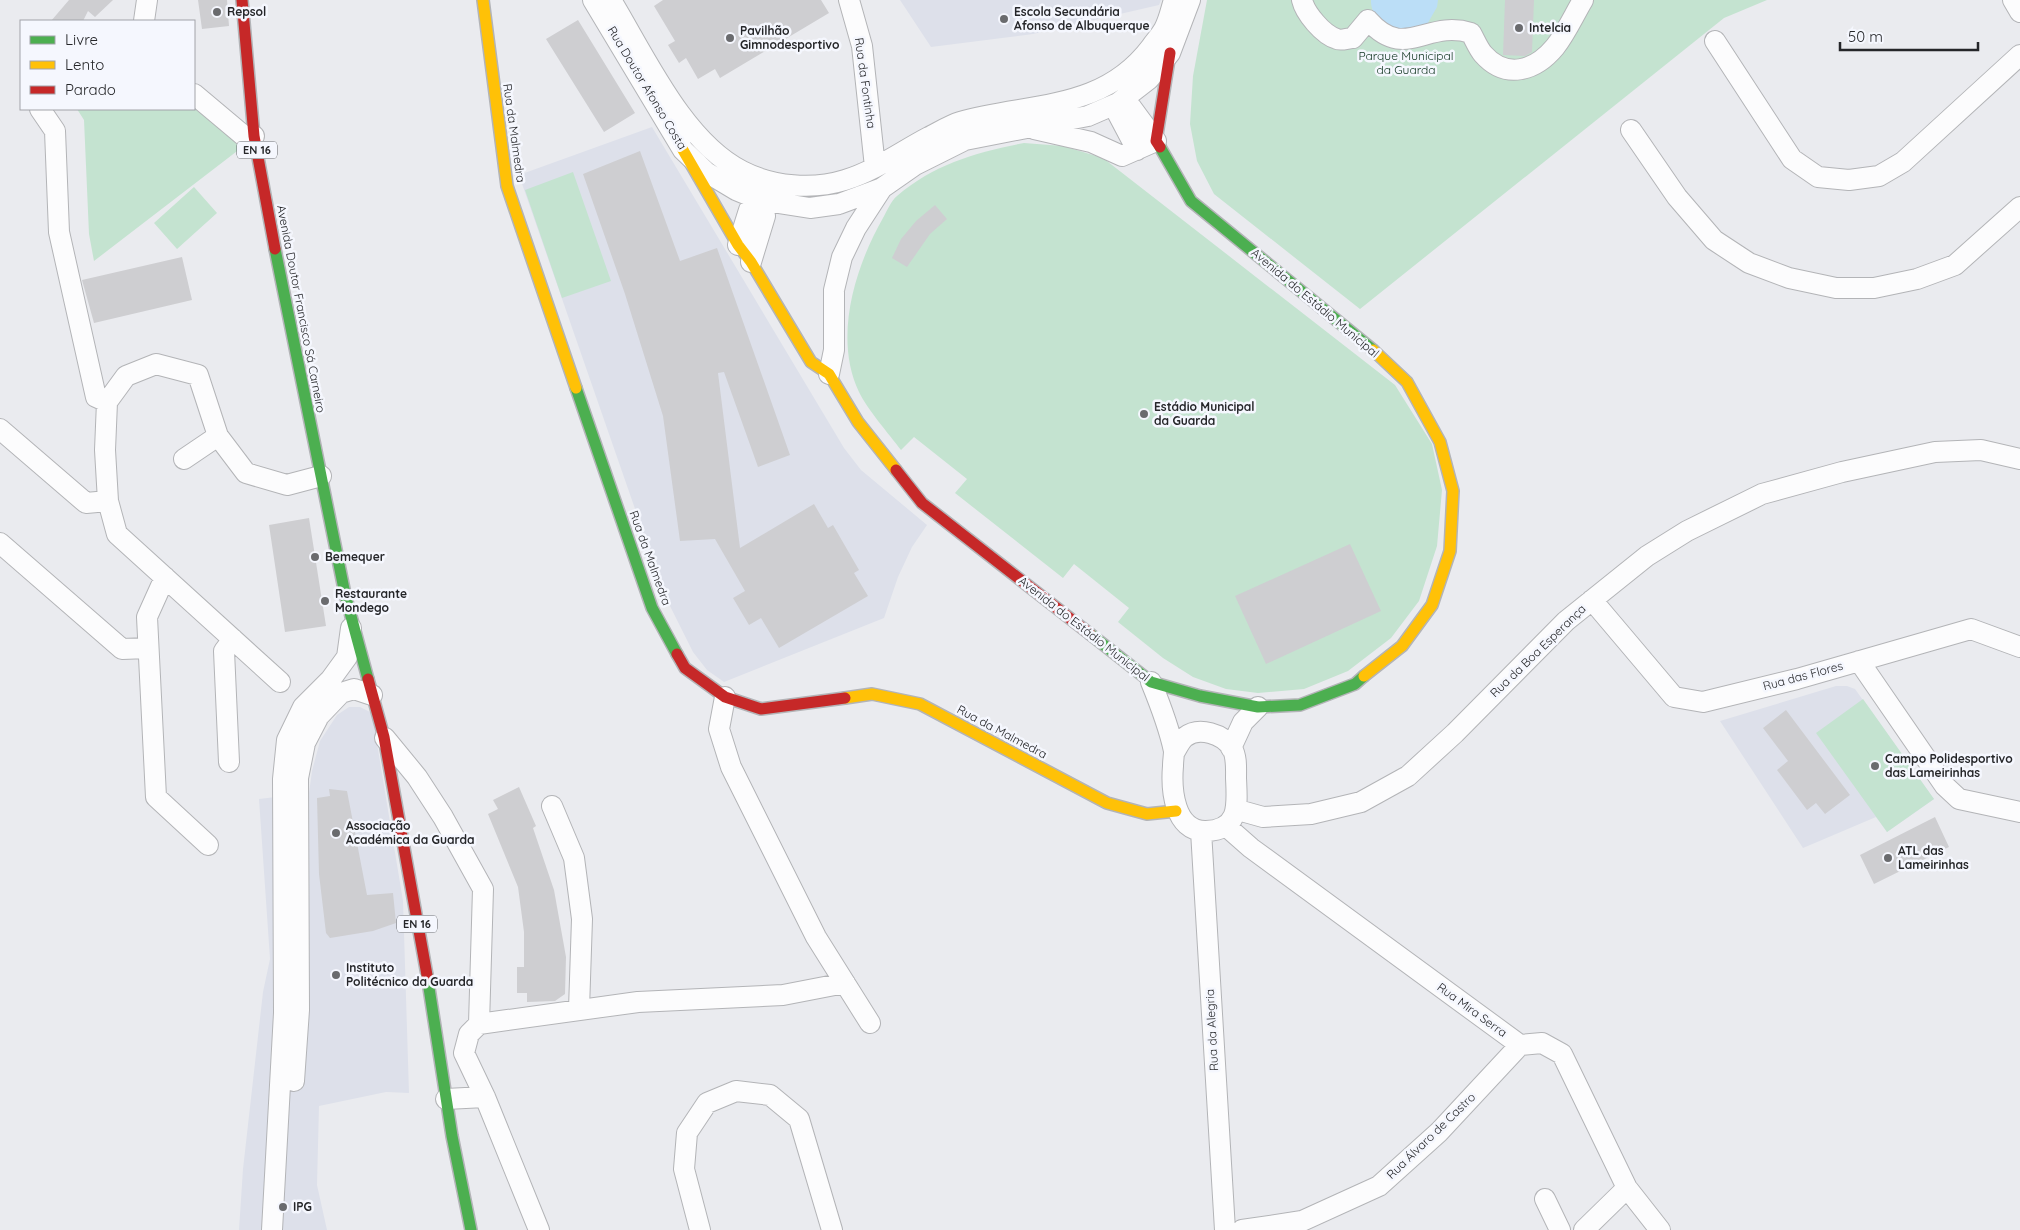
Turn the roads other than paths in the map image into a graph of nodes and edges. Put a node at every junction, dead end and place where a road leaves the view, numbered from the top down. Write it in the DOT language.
graph roads {
  1 [pos="147,0"];
  2 [pos="242,0"];
  3 [pos="483,0"];
  4 [pos="593,0"];
  5 [pos="611,0"];
  6 [pos="849,0"];
  7 [pos="1174,0"];
  8 [pos="1190,0"];
  9 [pos="1302,0"];
  10 [pos="1583,0"];
  11 [pos="2013,0"];
  12 [pos="2020,12"];
  13 [pos="144,20"];
  14 [pos="1715,41"];
  15 [pos="1170,53"];
  16 [pos="2020,55"];
  17 [pos="1113,94"];
  18 [pos="195,95"];
  19 [pos="41,110"];
  20 [pos="1030,128"];
  21 [pos="1630,130"];
  22 [pos="254,136"];
  23 [pos="1156,141"];
  24 [pos="683,150"];
  25 [pos="1137,150"];
  26 [pos="875,167"];
  27 [pos="766,180"];
  28 [pos="882,188"];
  29 [pos="760,200"];
  30 [pos="2020,207"];
  31 [pos="738,245"];
  32 [pos="751,262"];
  33 [pos="829,374"];
  34 [pos="107,402"];
  35 [pos="0,429"];
  36 [pos="218,436"];
  37 [pos="184,459"];
  38 [pos="2020,459"];
  39 [pos="321,476"];
  40 [pos="108,501"];
  41 [pos="0,543"];
  42 [pos="165,577"];
  43 [pos="1592,600"];
  44 [pos="352,621"];
  45 [pos="233,638"];
  46 [pos="2020,647"];
  47 [pos="148,648"];
  48 [pos="355,659"];
  49 [pos="1859,661"];
  50 [pos="280,682"];
  51 [pos="1151,682"];
  52 [pos="363,692"];
  53 [pos="724,696"];
  54 [pos="1258,707"];
  55 [pos="384,737"];
  56 [pos="1231,748"];
  57 [pos="1174,753"];
  58 [pos="229,762"];
  59 [pos="290,779"];
  60 [pos="552,806"];
  61 [pos="1176,810"];
  62 [pos="1238,810"];
  63 [pos="2020,812"];
  64 [pos="1226,826"];
  65 [pos="1201,831"];
  66 [pos="208,845"];
  67 [pos="845,983"];
  68 [pos="579,1009"];
  69 [pos="870,1023"];
  70 [pos="479,1024"];
  71 [pos="1520,1045"];
  72 [pos="464,1053"];
  73 [pos="441,1055"];
  74 [pos="485,1097"];
  75 [pos="446,1099"];
  76 [pos="1627,1188"];
  77 [pos="1545,1199"];
  78 [pos="272,1230"];
  79 [pos="284,1230"];
  80 [pos="471,1230"];
  81 [pos="539,1230"];
  82 [pos="700,1230"];
  83 [pos="832,1230"];
  84 [pos="1225,1230"];
  85 [pos="1242,1230"];
  86 [pos="1560,1230"];
  87 [pos="1584,1230"];
  88 [pos="1660,1230"];
  1 -- 13 [label="street"];
  2 -- 22 [label="street, Avenida Doutor Francisco Sá Carneiro / EN 16"];
  3 -- 53 [label="street, Rua da Malmedra"];
  4 -- 24 [label="street, Rua Doutor Afonso Costa"];
  5 -- 27 [label="street, Rua Doutor Afonso Costa"];
  6 -- 26 [label="street, Rua da Fontinha"];
  7 -- 17 [label="street, Rua Doutor Afonso Costa"];
  8 -- 15 [label="street, Rua Doutor Afonso Costa"];
  9 -- 10 [label="street"];
  11 -- 12 [label="street"];
  14 -- 16 [label="street"];
  15 -- 17 [label="street, Rua Doutor Afonso Costa"];
  15 -- 23 [label="street"];
  17 -- 20 [label="street, Rua Doutor Afonso Costa"];
  17 -- 23 [label="street, Avenida do Estádio Municipal"];
  17 -- 25 [label="street"];
  17 -- 26 [label="street, Rua Doutor Afonso Costa"];
  18 -- 22 [label="street"];
  19 -- 34 [label="street"];
  20 -- 25 [label="street"];
  20 -- 28 [label="street, Rua Doutor Afonso Costa"];
  21 -- 30 [label="street"];
  22 -- 39 [label="street, Avenida Doutor Francisco Sá Carneiro / EN 16"];
  23 -- 25 [label="street"];
  23 -- 54 [label="street, Avenida do Estádio Municipal"];
  24 -- 29 [label="street, Rua Doutor Afonso Costa"];
  24 -- 31 [label="street, Avenida do Estádio Municipal"];
  26 -- 27 [label="street, Rua Doutor Afonso Costa"];
  27 -- 29 [label="street"];
  28 -- 29 [label="street, Rua Doutor Afonso Costa"];
  28 -- 33 [label="street"];
  29 -- 31 [label="street"];
  29 -- 32 [label="street"];
  31 -- 32 [label="street, Avenida do Estádio Municipal"];
  32 -- 33 [label="street, Avenida do Estádio Municipal"];
  33 -- 51 [label="street, Avenida do Estádio Municipal"];
  34 -- 36 [label="street"];
  34 -- 40 [label="street"];
  35 -- 40 [label="street"];
  36 -- 37 [label="street"];
  36 -- 39 [label="street"];
  38 -- 43 [label="street, Rua da Boa Esperança"];
  39 -- 44 [label="street, Avenida Doutor Francisco Sá Carneiro / EN 16"];
  40 -- 42 [label="street"];
  41 -- 47 [label="street"];
  42 -- 45 [label="street"];
  42 -- 47 [label="street"];
  43 -- 49 [label="street, Rua das Flores"];
  43 -- 62 [label="street, Rua da Boa Esperança"];
  44 -- 48 [label="street"];
  45 -- 50 [label="street"];
  45 -- 58 [label="street"];
  46 -- 49 [label="street"];
  47 -- 66 [label="street"];
  48 -- 52 [label="street"];
  48 -- 59 [label="street"];
  49 -- 63 [label="street, Rua das Flores"];
  51 -- 54 [label="street, Avenida do Estádio Municipal"];
  51 -- 57 [label="street"];
  52 -- 55 [label="street, EN 16"];
  52 -- 59 [label="street"];
  53 -- 61 [label="street, Rua da Malmedra"];
  53 -- 67 [label="street"];
  54 -- 56 [label="street"];
  55 -- 70 [label="street"];
  55 -- 73 [label="street, EN 16"];
  56 -- 57 [label="street"];
  56 -- 62 [label="street"];
  57 -- 61 [label="street"];
  59 -- 78 [label="street"];
  59 -- 79 [label="street"];
  60 -- 68 [label="street"];
  61 -- 65 [label="street"];
  62 -- 64 [label="street"];
  64 -- 65 [label="street"];
  64 -- 71 [label="street, Rua Mira Serra"];
  65 -- 84 [label="street, Rua da Alegria"];
  67 -- 68 [label="street"];
  67 -- 69 [label="street"];
  68 -- 70 [label="street"];
  70 -- 72 [label="street"];
  71 -- 76 [label="street, Rua Mira Serra"];
  71 -- 85 [label="street, Rua Álvaro de Castro"];
  72 -- 73 [label="street"];
  72 -- 74 [label="street"];
  73 -- 75 [label="street, EN 16"];
  74 -- 75 [label="street"];
  74 -- 81 [label="street"];
  75 -- 80 [label="street, EN 16"];
  76 -- 87 [label="street"];
  76 -- 88 [label="street, Rua Mira Serra"];
  77 -- 86 [label="street"];
  82 -- 83 [label="street"];
}
